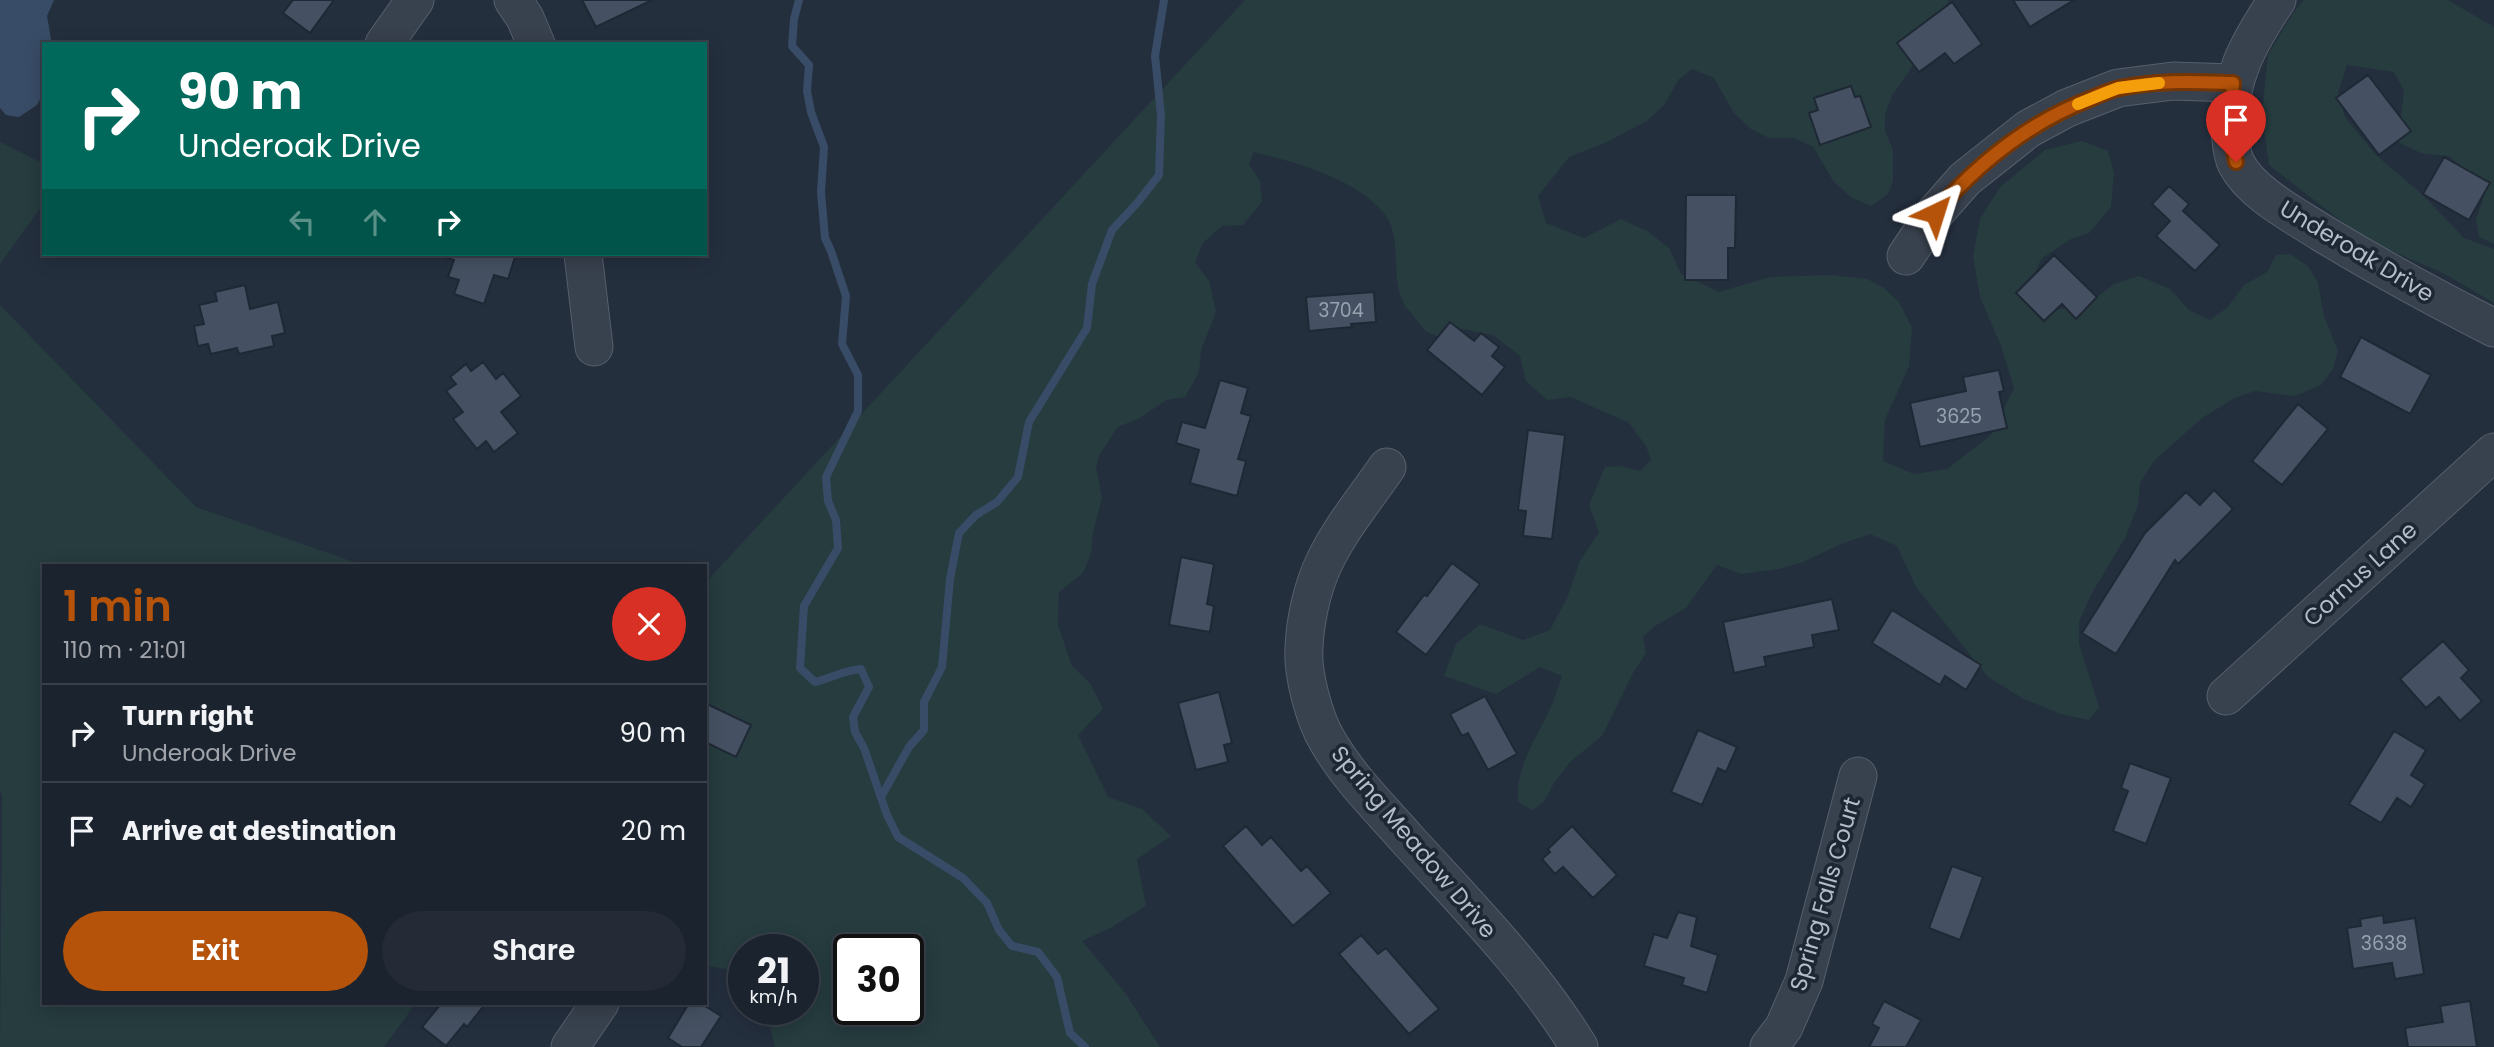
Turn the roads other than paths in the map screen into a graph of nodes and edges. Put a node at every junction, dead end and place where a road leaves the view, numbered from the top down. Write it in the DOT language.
graph roads {
  1 [pos="415,0"];
  2 [pos="513,0"];
  3 [pos="2277,0"];
  4 [pos="385,42"];
  5 [pos="535,42"];
  6 [pos="2233,83"];
  7 [pos="583,256"];
  8 [pos="1906,256"];
  9 [pos="2494,328"];
  10 [pos="594,347"];
  11 [pos="2494,452"];
  12 [pos="1387,467"];
  13 [pos="2226,696"];
  14 [pos="1858,776"];
  15 [pos="599,1005"];
  16 [pos="570,1047"];
  17 [pos="1579,1047"];
  18 [pos="1769,1047"];
  1 -- 4 [label="street"];
  2 -- 5 [label="street"];
  3 -- 6 [label="street, Underoak Drive"];
  6 -- 8 [label="street"];
  6 -- 9 [label="street, Underoak Drive"];
  7 -- 10 [label="street"];
  11 -- 13 [label="street, Cornus Lane"];
  12 -- 17 [label="street, Spring Meadow Drive"];
  14 -- 18 [label="street, Spring Falls Court"];
  15 -- 16 [label="street"];
}
